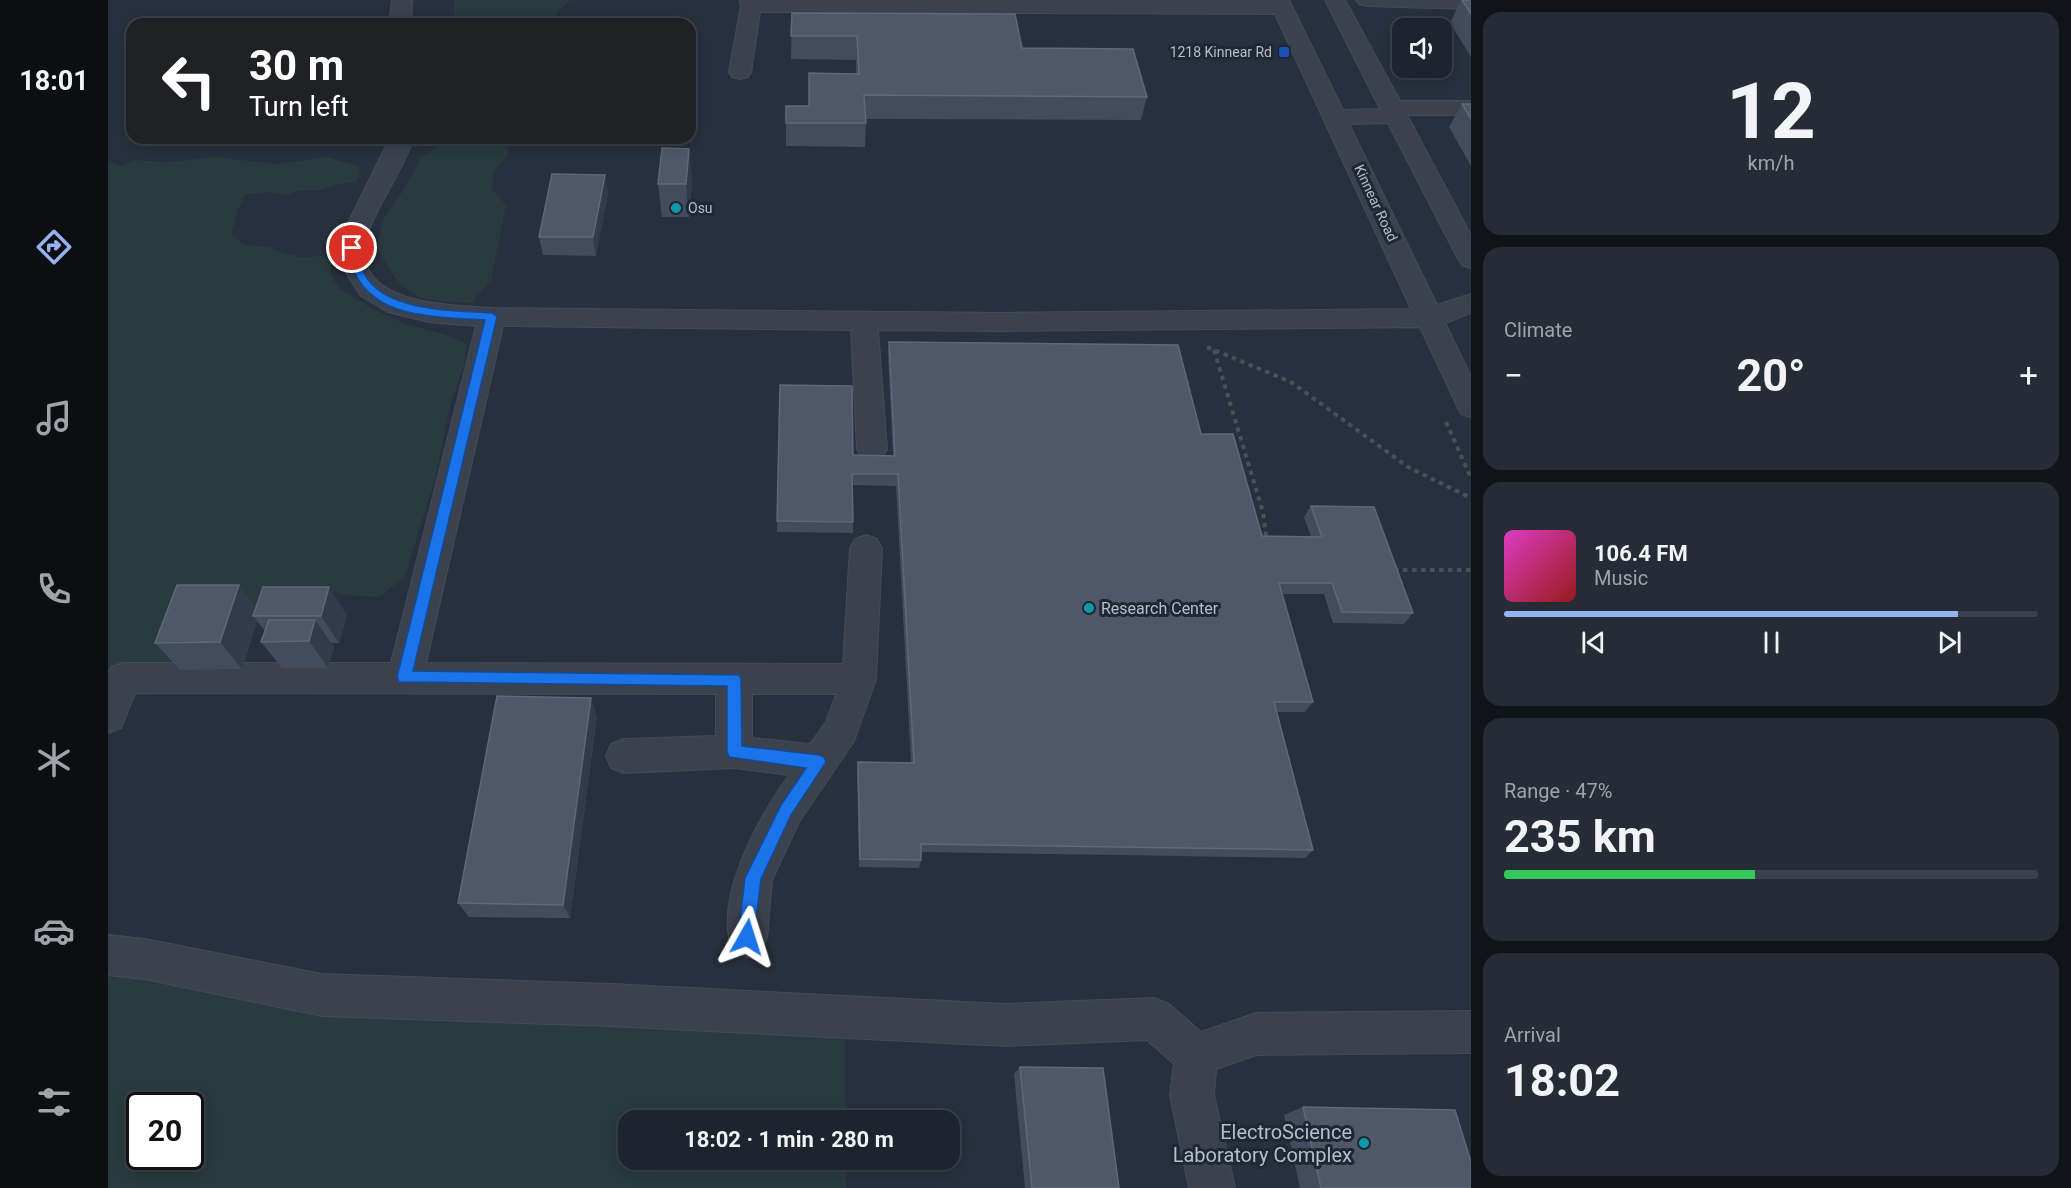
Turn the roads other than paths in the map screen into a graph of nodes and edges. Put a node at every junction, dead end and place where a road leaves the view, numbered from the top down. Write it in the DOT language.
graph roads {
  1 [pos="402,0"];
  2 [pos="1335,0"];
  3 [pos="1366,0"];
  4 [pos="750,3"];
  5 [pos="952,3"];
  6 [pos="1471,3"];
  7 [pos="1003,4"];
  8 [pos="1281,4"];
  9 [pos="400,18"];
  10 [pos="740,72"];
  11 [pos="1471,108"];
  12 [pos="1394,112"];
  13 [pos="1335,117"];
  14 [pos="400,144"];
  15 [pos="1471,259"];
  16 [pos="1471,303"];
  17 [pos="492,317"];
  18 [pos="1430,318"];
  19 [pos="864,321"];
  20 [pos="1471,406"];
  21 [pos="872,449"];
  22 [pos="866,548"];
  23 [pos="405,677"];
  24 [pos="734,679"];
  25 [pos="859,679"];
  26 [pos="108,717"];
  27 [pos="734,752"];
  28 [pos="624,756"];
  29 [pos="819,762"];
  30 [pos="747,937"];
  31 [pos="108,955"];
  32 [pos="1471,1032"];
  33 [pos="1196,1055"];
  34 [pos="1212,1188"];
  1 -- 9 [label="street"];
  2 -- 12 [label="street"];
  3 -- 6 [label="street"];
  4 -- 5 [label="street"];
  4 -- 10 [label="street"];
  5 -- 7 [label="street"];
  7 -- 8 [label="street"];
  8 -- 13 [label="street, Kinnear Road"];
  11 -- 12 [label="street"];
  12 -- 13 [label="street"];
  12 -- 15 [label="street"];
  13 -- 18 [label="street, Kinnear Road"];
  14 -- 17 [label="street"];
  16 -- 18 [label="street"];
  17 -- 19 [label="street"];
  17 -- 23 [label="street"];
  18 -- 19 [label="street"];
  18 -- 20 [label="street, Kinnear Road"];
  19 -- 21 [label="street"];
  22 -- 25 [label="street"];
  23 -- 24 [label="street"];
  23 -- 26 [label="street"];
  24 -- 25 [label="street"];
  24 -- 27 [label="street"];
  25 -- 29 [label="street"];
  27 -- 28 [label="street"];
  27 -- 29 [label="street"];
  29 -- 30 [label="street"];
  31 -- 33 [label="street"];
  32 -- 33 [label="street"];
  33 -- 34 [label="street"];
}
